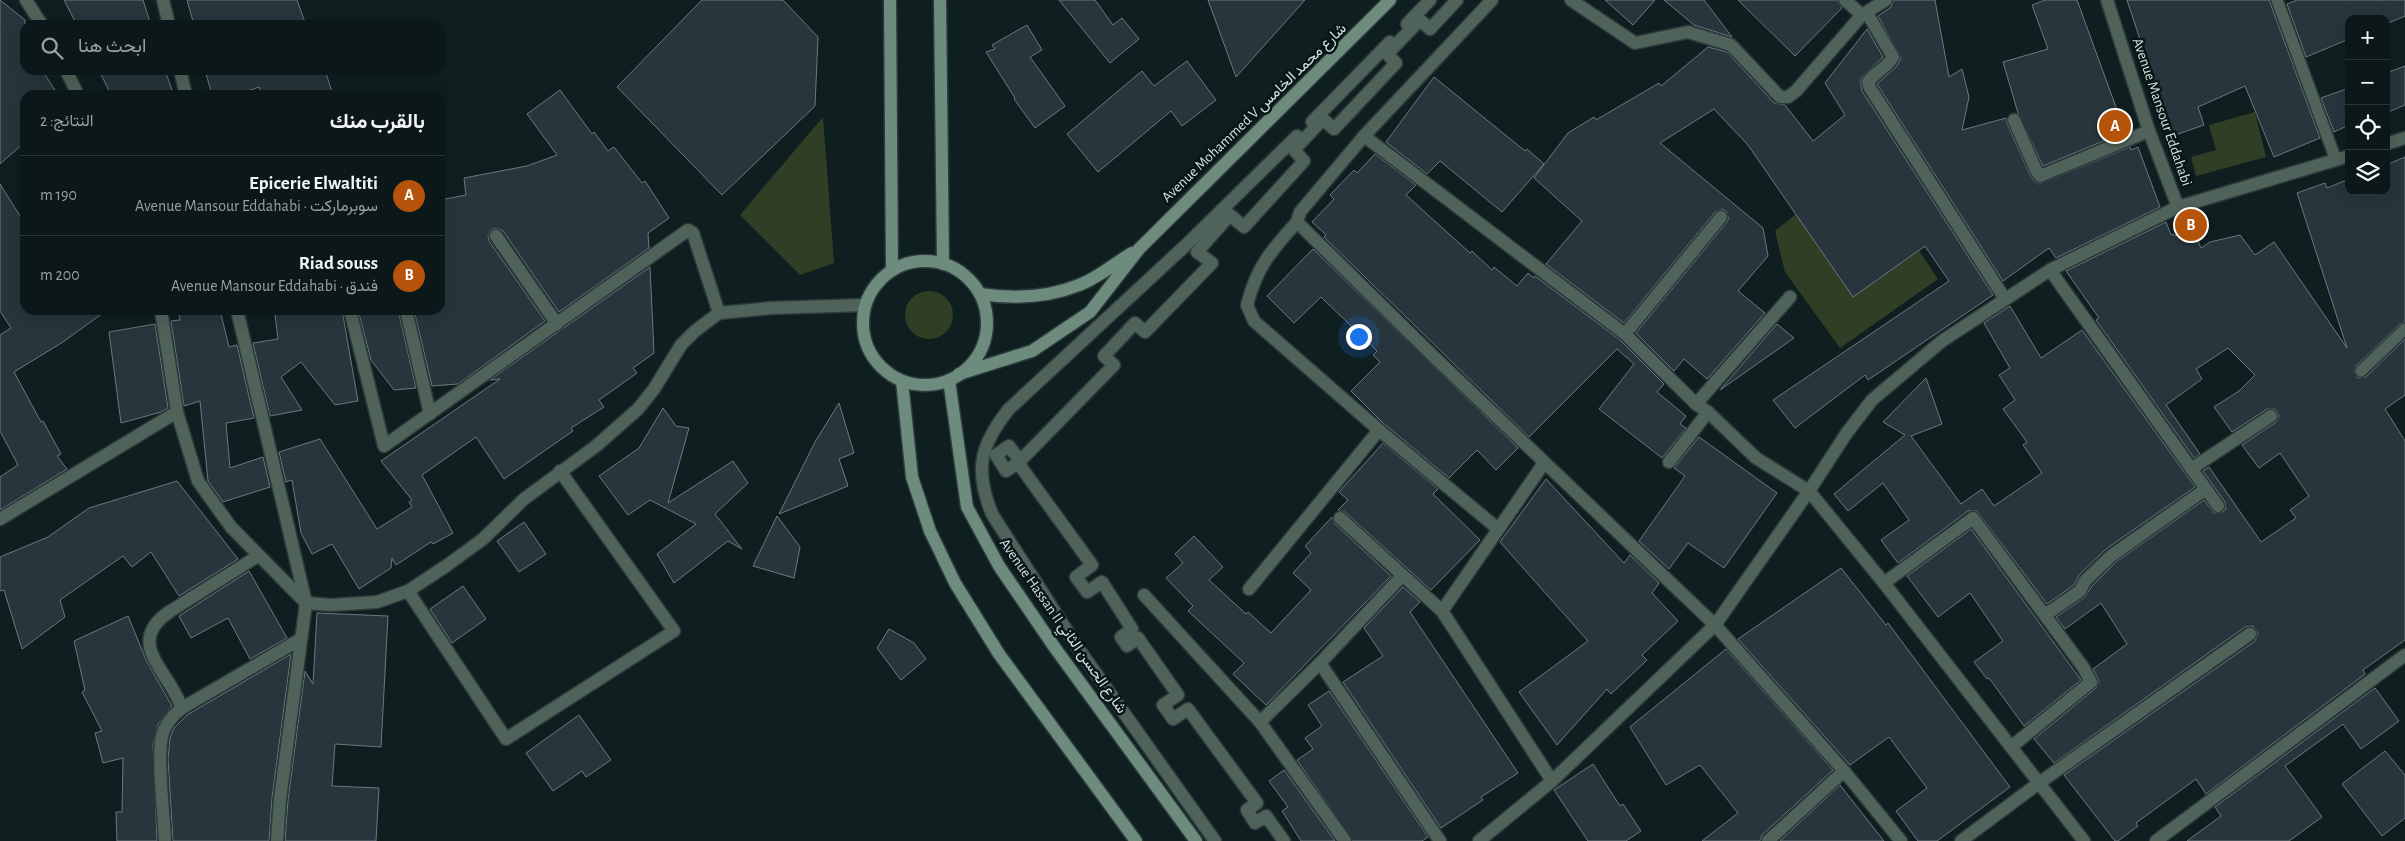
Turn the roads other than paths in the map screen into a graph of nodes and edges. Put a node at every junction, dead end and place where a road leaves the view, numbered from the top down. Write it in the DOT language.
graph roads {
  1 [pos="26,0"];
  2 [pos="163,0"];
  3 [pos="890,0"];
  4 [pos="940,0"];
  5 [pos="1390,0"];
  6 [pos="1430,0"];
  7 [pos="1458,0"];
  8 [pos="1492,0"];
  9 [pos="1571,0"];
  10 [pos="1845,0"];
  11 [pos="1886,0"];
  12 [pos="2107,0"];
  13 [pos="2277,0"];
  14 [pos="1864,14"];
  15 [pos="39,20"];
  16 [pos="168,20"];
  17 [pos="68,75"];
  18 [pos="181,75"];
  19 [pos="76,90"];
  20 [pos="185,90"];
  21 [pos="2014,120"];
  22 [pos="2149,131"];
  23 [pos="1364,136"];
  24 [pos="2405,138"];
  25 [pos="2390,143"];
  26 [pos="2342,158"];
  27 [pos="2178,208"];
  28 [pos="1721,217"];
  29 [pos="1297,222"];
  30 [pos="496,236"];
  31 [pos="1139,249"];
  32 [pos="943,264"];
  33 [pos="892,270"];
  34 [pos="2050,270"];
  35 [pos="980,294"];
  36 [pos="1790,297"];
  37 [pos="2005,299"];
  38 [pos="865,305"];
  39 [pos="719,313"];
  40 [pos="161,315"];
  41 [pos="238,315"];
  42 [pos="351,315"];
  43 [pos="407,315"];
  44 [pos="557,324"];
  45 [pos="2405,329"];
  46 [pos="1625,334"];
  47 [pos="2361,371"];
  48 [pos="954,377"];
  49 [pos="902,381"];
  50 [pos="1696,404"];
  51 [pos="177,412"];
  52 [pos="1708,412"];
  53 [pos="430,414"];
  54 [pos="2271,416"];
  55 [pos="1378,430"];
  56 [pos="1669,462"];
  57 [pos="1544,463"];
  58 [pos="2191,469"];
  59 [pos="560,471"];
  60 [pos="2206,489"];
  61 [pos="1809,491"];
  62 [pos="2218,506"];
  63 [pos="1340,518"];
  64 [pos="0,519"];
  65 [pos="1497,528"];
  66 [pos="258,556"];
  67 [pos="1402,576"];
  68 [pos="1884,583"];
  69 [pos="1249,589"];
  70 [pos="408,591"];
  71 [pos="1144,595"];
  72 [pos="306,602"];
  73 [pos="1442,611"];
  74 [pos="2046,615"];
  75 [pos="1715,625"];
  76 [pos="2250,634"];
  77 [pos="300,639"];
  78 [pos="2405,655"];
  79 [pos="1320,662"];
  80 [pos="182,708"];
  81 [pos="1260,722"];
  82 [pos="2011,747"];
  83 [pos="1844,771"];
  84 [pos="1552,781"];
  85 [pos="2039,783"];
  86 [pos="165,841"];
  87 [pos="277,841"];
  88 [pos="1136,841"];
  89 [pos="1196,841"];
  90 [pos="1215,841"];
  91 [pos="1284,841"];
  92 [pos="1345,841"];
  93 [pos="1440,841"];
  94 [pos="1479,841"];
  95 [pos="1768,841"];
  96 [pos="1901,841"];
  97 [pos="1961,841"];
  98 [pos="2084,841"];
  99 [pos="2156,841"];
  1 -- 15 [label="street"];
  2 -- 16 [label="street"];
  3 -- 33 [label="main road"];
  4 -- 32 [label="main road"];
  5 -- 31 [label="main road, Avenue Mohammed V شارع محمد الخامس"];
  6 -- 90 [label="street"];
  7 -- 91 [label="street"];
  8 -- 23 [label="street"];
  9 -- 14 [label="street"];
  10 -- 14 [label="street"];
  11 -- 14 [label="street"];
  12 -- 22 [label="street, Avenue Mansour Eddahabi"];
  13 -- 26 [label="lane"];
  14 -- 37 [label="street"];
  17 -- 19 [label="street"];
  18 -- 20 [label="street"];
  21 -- 22 [label="street"];
  22 -- 27 [label="street, Avenue Mansour Eddahabi"];
  23 -- 29 [label="street"];
  23 -- 46 [label="street"];
  24 -- 25 [label="street"];
  26 -- 27 [label="street, Avenue Mansour Eddahabi"];
  27 -- 34 [label="street"];
  28 -- 46 [label="street"];
  29 -- 55 [label="street"];
  29 -- 57 [label="street"];
  30 -- 44 [label="street"];
  31 -- 35 [label="main road, Avenue Mohammed V شارع محمد الخامس"];
  31 -- 48 [label="main road, Avenue Mohammed V شارع محمد الخامس"];
  32 -- 33 [label="main road"];
  32 -- 35 [label="main road"];
  33 -- 38 [label="main road"];
  34 -- 37 [label="street"];
  34 -- 58 [label="street"];
  35 -- 48 [label="main road"];
  36 -- 50 [label="street"];
  37 -- 61 [label="street"];
  38 -- 39 [label="street"];
  38 -- 49 [label="main road"];
  39 -- 44 [label="street"];
  39 -- 59 [label="street"];
  40 -- 51 [label="street"];
  41 -- 72 [label="street"];
  42 -- 53 [label="street"];
  43 -- 53 [label="street"];
  44 -- 53 [label="street"];
  45 -- 47 [label="lane"];
  46 -- 50 [label="street"];
  48 -- 49 [label="main road"];
  48 -- 89 [label="main road, Avenue Hassan II شارع الحسن الثاني"];
  49 -- 88 [label="main road"];
  50 -- 52 [label="street"];
  51 -- 64 [label="street"];
  51 -- 66 [label="street"];
  52 -- 56 [label="street"];
  52 -- 61 [label="street"];
  54 -- 58 [label="street"];
  55 -- 65 [label="street"];
  55 -- 69 [label="street"];
  57 -- 65 [label="street"];
  57 -- 75 [label="street"];
  58 -- 60 [label="street"];
  59 -- 70 [label="street"];
  59 -- 70 [label="street"];
  60 -- 62 [label="street"];
  60 -- 74 [label="street"];
  61 -- 68 [label="street"];
  61 -- 75 [label="street"];
  63 -- 67 [label="street"];
  65 -- 73 [label="street"];
  66 -- 72 [label="street"];
  66 -- 80 [label="street"];
  67 -- 73 [label="street"];
  67 -- 79 [label="street"];
  68 -- 74 [label="street"];
  68 -- 82 [label="street"];
  70 -- 72 [label="street"];
  71 -- 81 [label="street"];
  72 -- 77 [label="street"];
  73 -- 84 [label="street"];
  74 -- 82 [label="street"];
  75 -- 83 [label="street"];
  75 -- 84 [label="street"];
  76 -- 85 [label="street"];
  77 -- 80 [label="street"];
  77 -- 87 [label="street"];
  78 -- 99 [label="street"];
  79 -- 81 [label="street"];
  79 -- 93 [label="street"];
  80 -- 86 [label="street"];
  81 -- 92 [label="street"];
  82 -- 85 [label="street"];
  83 -- 95 [label="street"];
  83 -- 96 [label="street"];
  84 -- 94 [label="street"];
  85 -- 97 [label="street"];
  85 -- 98 [label="street"];
}
